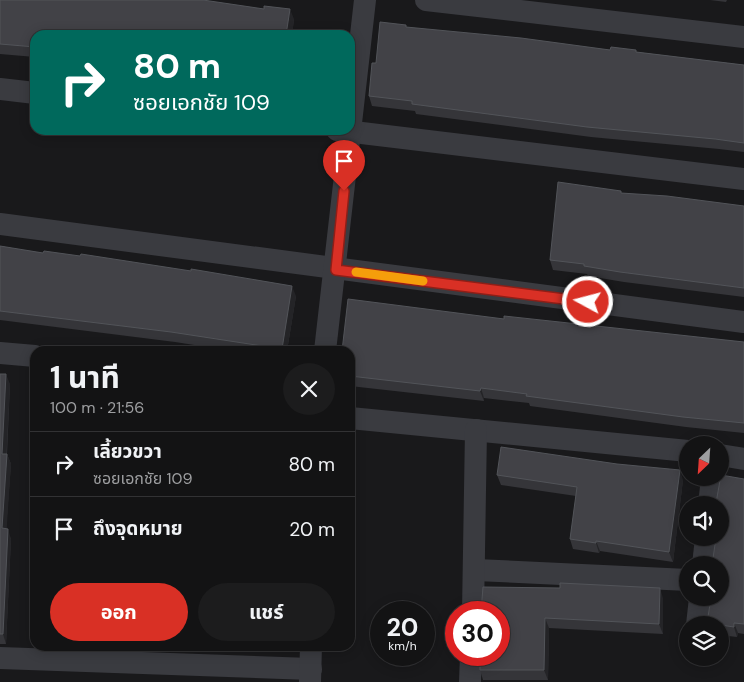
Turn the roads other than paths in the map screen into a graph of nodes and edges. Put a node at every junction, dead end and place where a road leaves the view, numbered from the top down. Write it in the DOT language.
graph roads {
  1 [pos="365,0"];
  2 [pos="426,0"];
  3 [pos="744,37"];
  4 [pos="355,60"];
  5 [pos="0,89"];
  6 [pos="30,92"];
  7 [pos="355,132"];
  8 [pos="343,135"];
  9 [pos="744,179"];
  10 [pos="0,224"];
  11 [pos="336,270"];
  12 [pos="744,322"];
  13 [pos="326,346"];
  14 [pos="0,353"];
  15 [pos="30,356"];
  16 [pos="355,418"];
  17 [pos="476,430"];
  18 [pos="679,450"];
  19 [pos="729,456"];
  20 [pos="744,459"];
  21 [pos="476,570"];
  22 [pos="679,580"];
  23 [pos="474,601"];
  24 [pos="311,651"];
  25 [pos="41,654"];
  26 [pos="176,656"];
  27 [pos="0,658"];
  28 [pos="471,666"];
  29 [pos="310,676"];
  30 [pos="470,682"];
  1 -- 4 [label="street"];
  2 -- 3 [label="street"];
  5 -- 6 [label="street"];
  7 -- 9 [label="street"];
  8 -- 11 [label="street"];
  10 -- 11 [label="street"];
  11 -- 12 [label="street"];
  11 -- 13 [label="street"];
  14 -- 15 [label="street"];
  16 -- 17 [label="street"];
  17 -- 18 [label="street"];
  17 -- 21 [label="street"];
  19 -- 20 [label="street"];
  21 -- 22 [label="street"];
  21 -- 23 [label="street"];
  24 -- 29 [label="street"];
  25 -- 26 [label="street"];
  25 -- 27 [label="street"];
  26 -- 29 [label="street"];
  28 -- 30 [label="street"];
}
